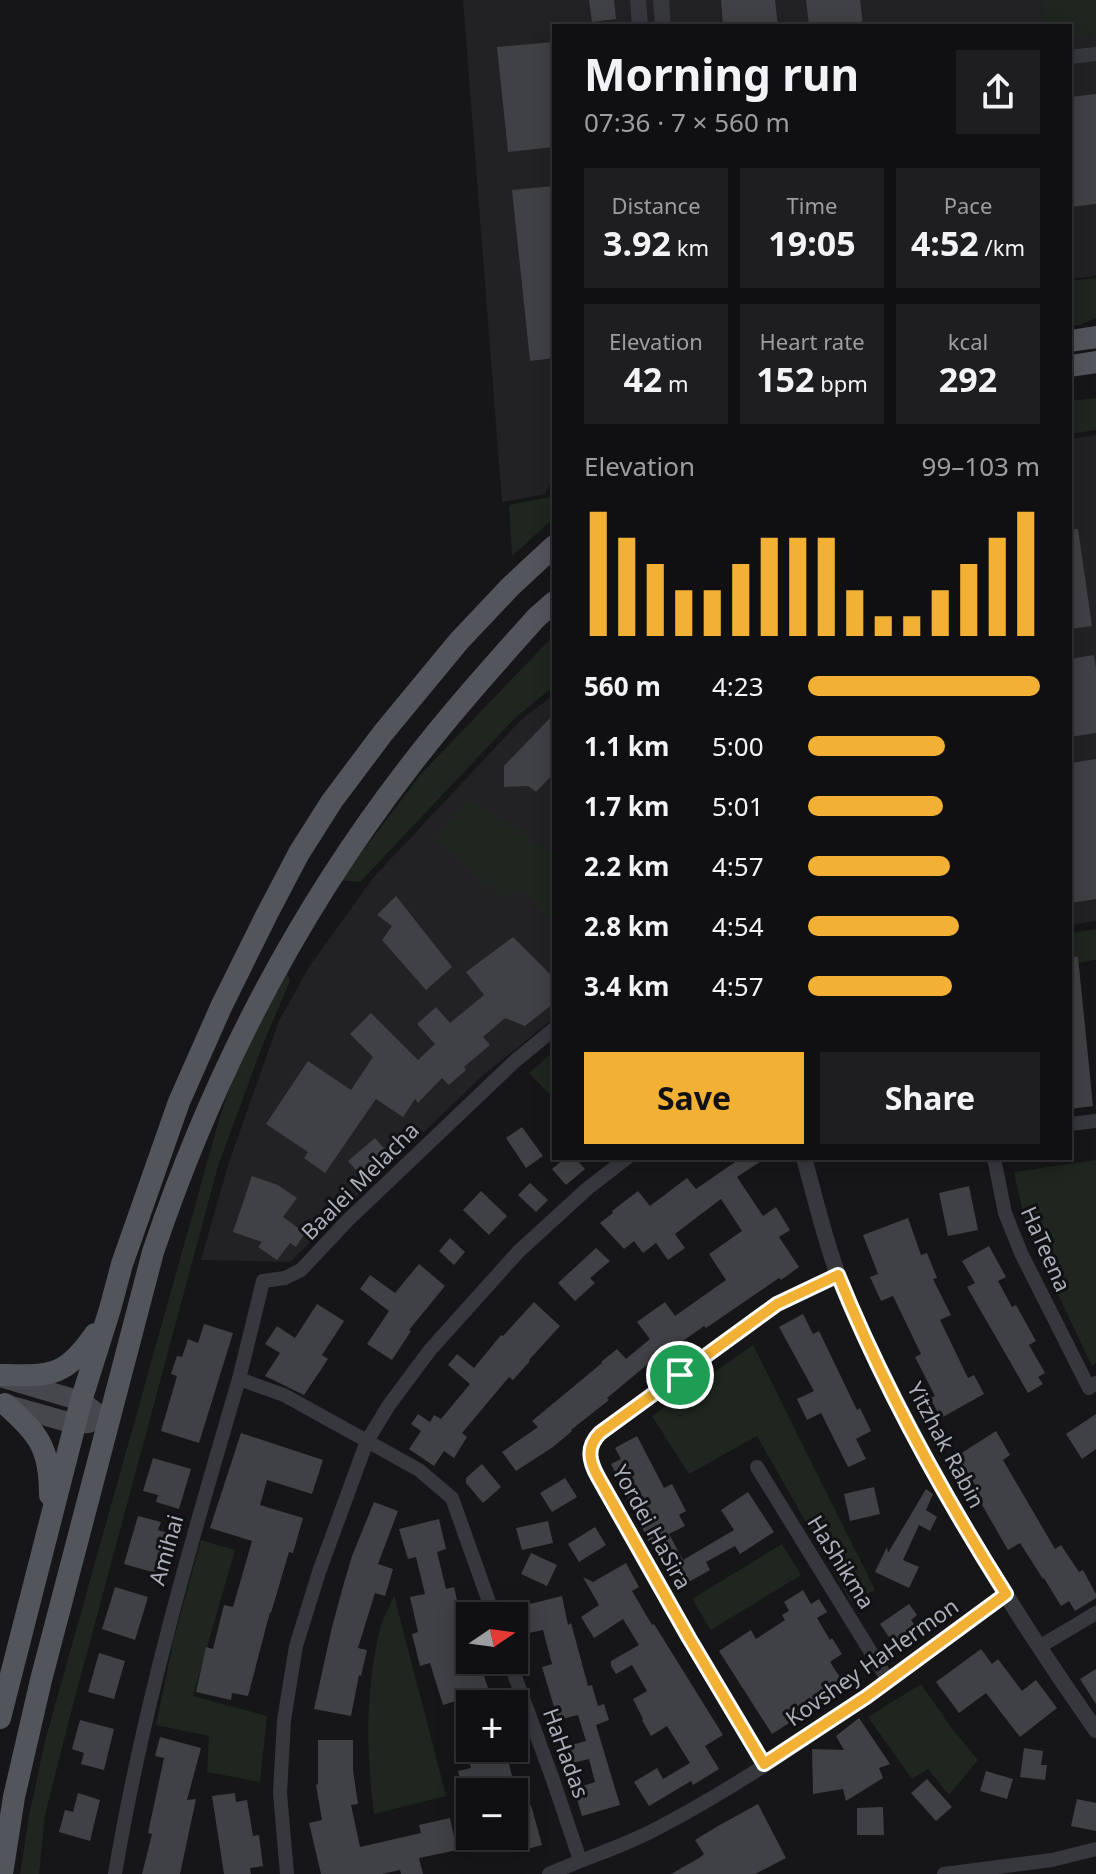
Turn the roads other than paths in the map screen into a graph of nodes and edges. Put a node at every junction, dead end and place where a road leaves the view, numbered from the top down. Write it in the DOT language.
graph roads {
  1 [pos="638,0"];
  2 [pos="661,0"];
  3 [pos="640,24"];
  4 [pos="663,24"];
  5 [pos="1096,54"];
  6 [pos="1072,57"];
  7 [pos="1096,337"];
  8 [pos="1072,341"];
  9 [pos="1096,362"];
  10 [pos="1072,366"];
  11 [pos="552,548"];
  12 [pos="552,604"];
  13 [pos="552,1031"];
  14 [pos="1096,1121"];
  15 [pos="1072,1124"];
  16 [pos="624,1160"];
  17 [pos="805,1160"];
  18 [pos="994,1160"];
  19 [pos="838,1275"];
  20 [pos="110,1309"];
  21 [pos="0,1376"];
  22 [pos="239,1379"];
  23 [pos="1096,1383"];
  24 [pos="81,1401"];
  25 [pos="2,1404"];
  26 [pos="109,1422"];
  27 [pos="75,1424"];
  28 [pos="367,1441"];
  29 [pos="757,1467"];
  30 [pos="51,1515"];
  31 [pos="1006,1594"];
  32 [pos="489,1602"];
  33 [pos="1096,1613"];
  34 [pos="1039,1647"];
  35 [pos="514,1674"];
  36 [pos="888,1680"];
  37 [pos="0,1718"];
  38 [pos="1096,1730"];
  39 [pos="764,1764"];
  40 [pos="1096,1849"];
  41 [pos="580,1860"];
  42 [pos="2,1874"];
  43 [pos="115,1874"];
  44 [pos="287,1874"];
  45 [pos="549,1874"];
  46 [pos="944,1874"];
  1 -- 3 [label="street"];
  2 -- 4 [label="street"];
  5 -- 6 [label="street"];
  7 -- 8 [label="main road"];
  9 -- 10 [label="main road"];
  11 -- 20 [label="main road"];
  12 -- 26 [label="main road"];
  13 -- 22 [label="street, Baalei Melacha"];
  14 -- 15 [label="street"];
  16 -- 28 [label="street"];
  17 -- 19 [label="street, Yitzhak Rabin"];
  18 -- 23 [label="street, HaTeena"];
  19 -- 31 [label="street, Yitzhak Rabin"];
  19 -- 39 [label="street, Yordei HaSira"];
  20 -- 21 [label="main road"];
  20 -- 24 [label="main road"];
  21 -- 24 [label="main road"];
  22 -- 28 [label="street"];
  22 -- 43 [label="street, Amihai"];
  24 -- 26 [label="main road"];
  24 -- 27 [label="main road"];
  25 -- 27 [label="main road"];
  25 -- 30 [label="main road"];
  26 -- 27 [label="main road"];
  26 -- 42 [label="main road"];
  27 -- 30 [label="main road"];
  28 -- 32 [label="street"];
  28 -- 44 [label="street"];
  29 -- 36 [label="street, HaShikma"];
  30 -- 37 [label="main road"];
  31 -- 34 [label="street, Yitzhak Rabin"];
  31 -- 36 [label="street, Kovshey HaHermon"];
  33 -- 34 [label="street"];
  34 -- 38 [label="street, Yitzhak Rabin"];
  35 -- 41 [label="street, HaHadas"];
  36 -- 39 [label="street, Kovshey HaHermon"];
  39 -- 41 [label="street, Kovshey HaHermon"];
  40 -- 46 [label="street"];
  41 -- 45 [label="street, Kovshey HaHermon"];
}
